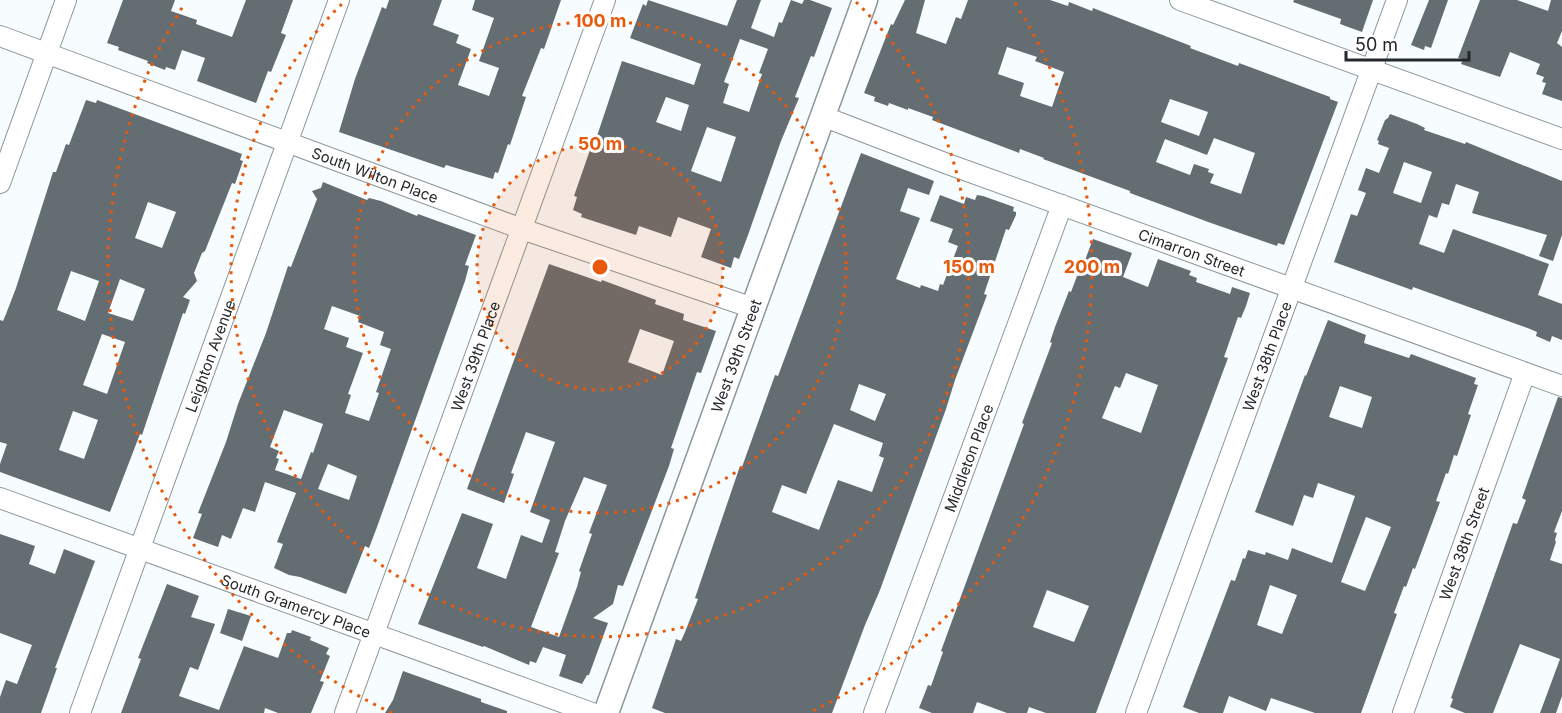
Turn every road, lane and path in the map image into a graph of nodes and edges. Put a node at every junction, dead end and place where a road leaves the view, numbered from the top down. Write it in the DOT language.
graph roads {
  1 [pos="66,0"];
  2 [pos="339,0"];
  3 [pos="605,0"];
  4 [pos="865,0"];
  5 [pos="1180,0"];
  6 [pos="1397,0"];
  7 [pos="0,36"];
  8 [pos="47,53"];
  9 [pos="1372,70"];
  10 [pos="822,116"];
  11 [pos="1562,139"];
  12 [pos="288,142"];
  13 [pos="0,183"];
  14 [pos="1062,205"];
  15 [pos="522,229"];
  16 [pos="1293,288"];
  17 [pos="753,308"];
  18 [pos="1526,373"];
  19 [pos="1562,386"];
  20 [pos="0,498"];
  21 [pos="140,549"];
  22 [pos="374,634"];
  23 [pos="80,713"];
  24 [pos="345,713"];
  25 [pos="592,713"];
  26 [pos="606,713"];
  27 [pos="874,713"];
  28 [pos="1136,713"];
  29 [pos="1403,713"];
  1 -- 8 [label="street"];
  2 -- 12 [label="street, Leighton Avenue"];
  3 -- 15 [label="street, West 39th Place"];
  4 -- 10 [label="street, West 39th Street"];
  5 -- 9 [label="street"];
  6 -- 9 [label="street, West 38th Place"];
  7 -- 8 [label="street, South Wilton Place"];
  8 -- 12 [label="street, South Wilton Place"];
  8 -- 13 [label="street"];
  9 -- 11 [label="street"];
  9 -- 16 [label="street, West 38th Place"];
  10 -- 14 [label="street, Cimarron Street"];
  10 -- 17 [label="street, West 39th Street"];
  12 -- 15 [label="street, South Wilton Place"];
  12 -- 21 [label="street, Leighton Avenue"];
  14 -- 16 [label="street, Cimarron Street"];
  14 -- 27 [label="street, Middleton Place"];
  15 -- 17 [label="street, South Wilton Place"];
  15 -- 22 [label="street, West 39th Place"];
  16 -- 18 [label="street, Cimarron Street"];
  16 -- 28 [label="street, West 38th Place"];
  17 -- 26 [label="street, West 39th Street"];
  18 -- 19 [label="street, Cimarron Street"];
  18 -- 29 [label="street, West 38th Street"];
  20 -- 21 [label="street, South Gramercy Place"];
  21 -- 22 [label="street, South Gramercy Place"];
  21 -- 23 [label="street, Leighton Avenue"];
  22 -- 24 [label="street, West 39th Place"];
  22 -- 25 [label="street, South Gramercy Place"];
}
